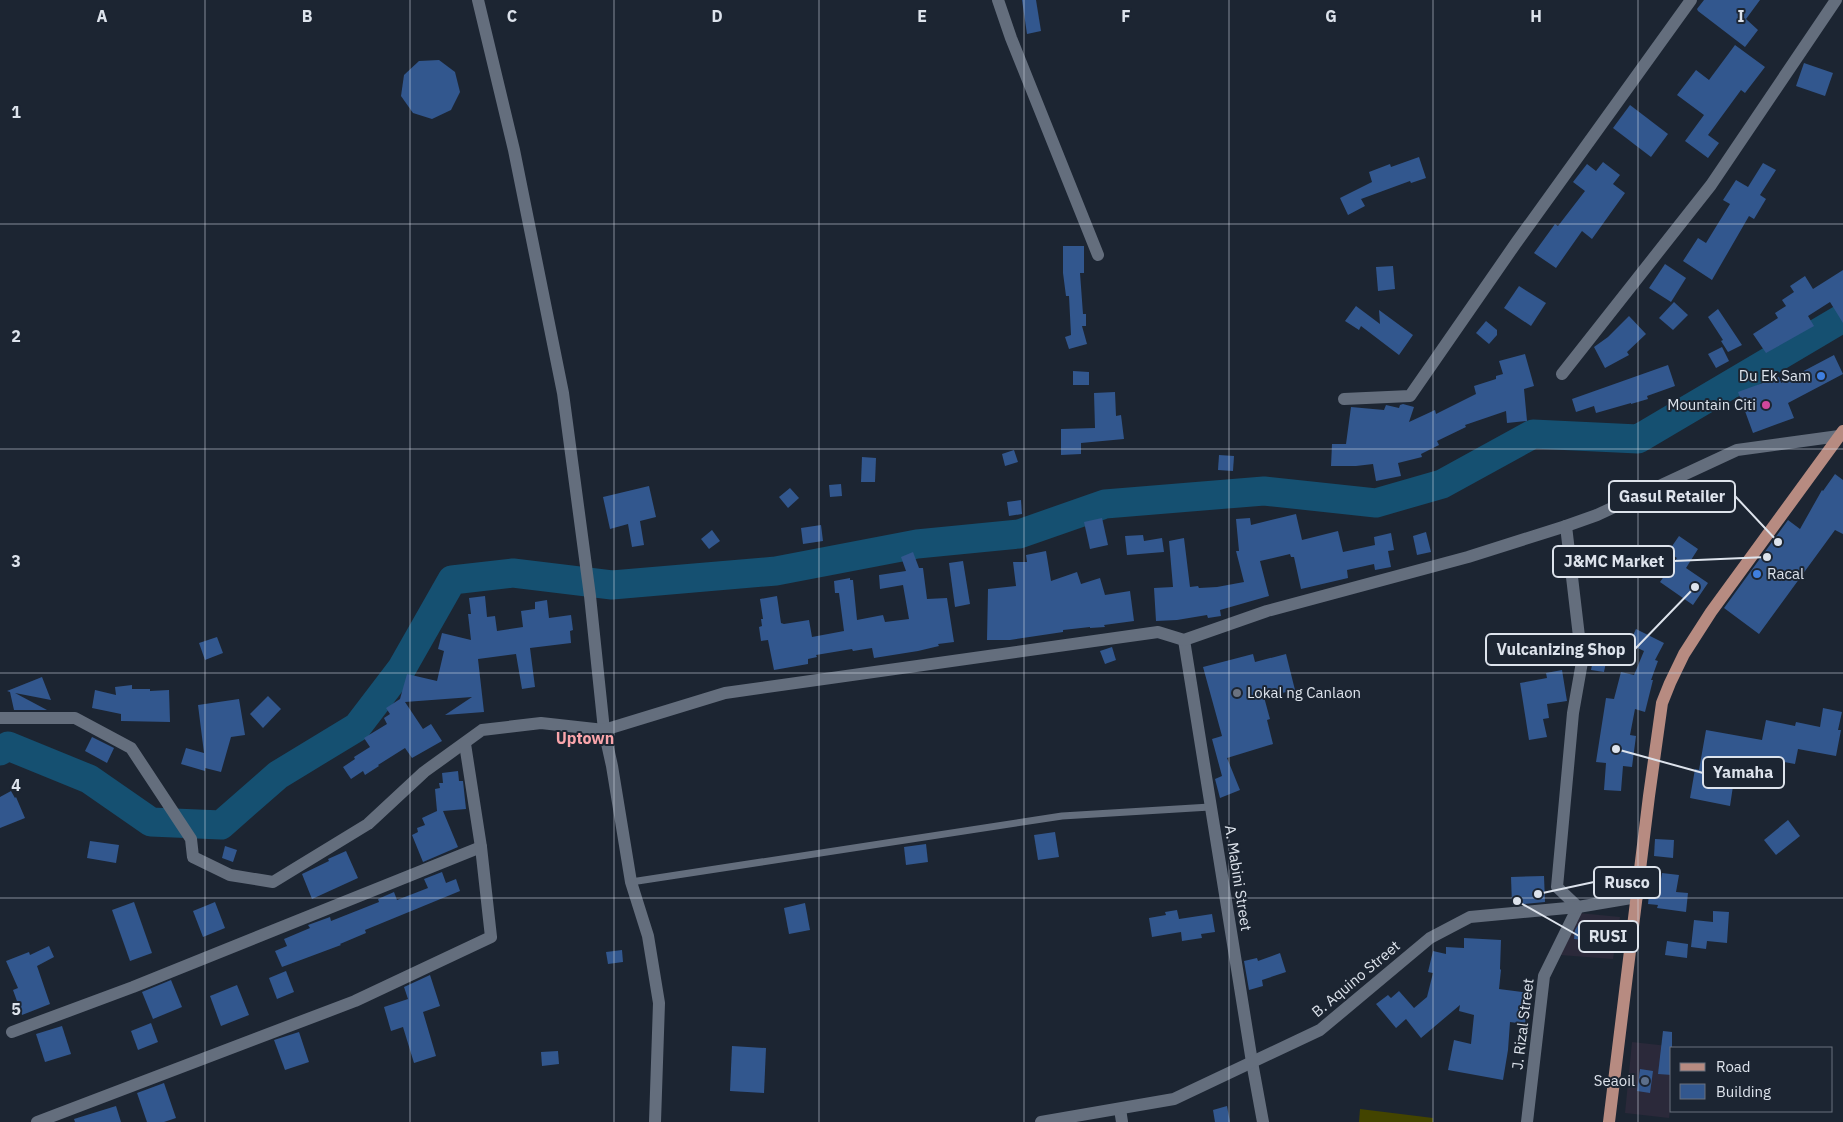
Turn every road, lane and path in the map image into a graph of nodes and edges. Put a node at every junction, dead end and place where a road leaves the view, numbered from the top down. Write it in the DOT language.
graph roads {
  1 [pos="478,0"];
  2 [pos="998,0"];
  3 [pos="1690,0"];
  4 [pos="1836,0"];
  5 [pos="1098,255"];
  6 [pos="1562,374"];
  7 [pos="1344,399"];
  8 [pos="1841,434"];
  9 [pos="1566,526"];
  10 [pos="1184,640"];
  11 [pos="0,718"];
  12 [pos="604,730"];
  13 [pos="465,744"];
  14 [pos="1210,807"];
  15 [pos="481,847"];
  16 [pos="631,882"];
  17 [pos="1637,897"];
  18 [pos="1578,907"];
  19 [pos="12,1032"];
  20 [pos="1252,1062"];
  21 [pos="1120,1109"];
  22 [pos="37,1122"];
  23 [pos="654,1122"];
  24 [pos="1041,1122"];
  25 [pos="1122,1122"];
  26 [pos="1263,1122"];
  27 [pos="1527,1122"];
  28 [pos="1609,1122"];
  1 -- 12 [label="street"];
  2 -- 5 [label="street"];
  3 -- 7 [label="street"];
  4 -- 6 [label="street"];
  8 -- 9 [label="street"];
  8 -- 17 [label="main road"];
  9 -- 10 [label="street"];
  9 -- 18 [label="street"];
  10 -- 12 [label="street"];
  10 -- 14 [label="street, A. Mabini Street"];
  11 -- 13 [label="street"];
  12 -- 13 [label="street"];
  12 -- 16 [label="street"];
  13 -- 15 [label="street"];
  14 -- 16 [label="lane"];
  14 -- 20 [label="street, A. Mabini Street"];
  15 -- 19 [label="street"];
  15 -- 22 [label="street"];
  16 -- 23 [label="street"];
  17 -- 18 [label="street, B. Aquino Street"];
  17 -- 28 [label="main road"];
  18 -- 20 [label="street, B. Aquino Street"];
  18 -- 27 [label="street, J. Rizal Street"];
  20 -- 21 [label="street, B. Aquino Street"];
  20 -- 26 [label="street, A. Mabini Street"];
  21 -- 24 [label="street, B. Aquino Street"];
  21 -- 25 [label="street"];
}
